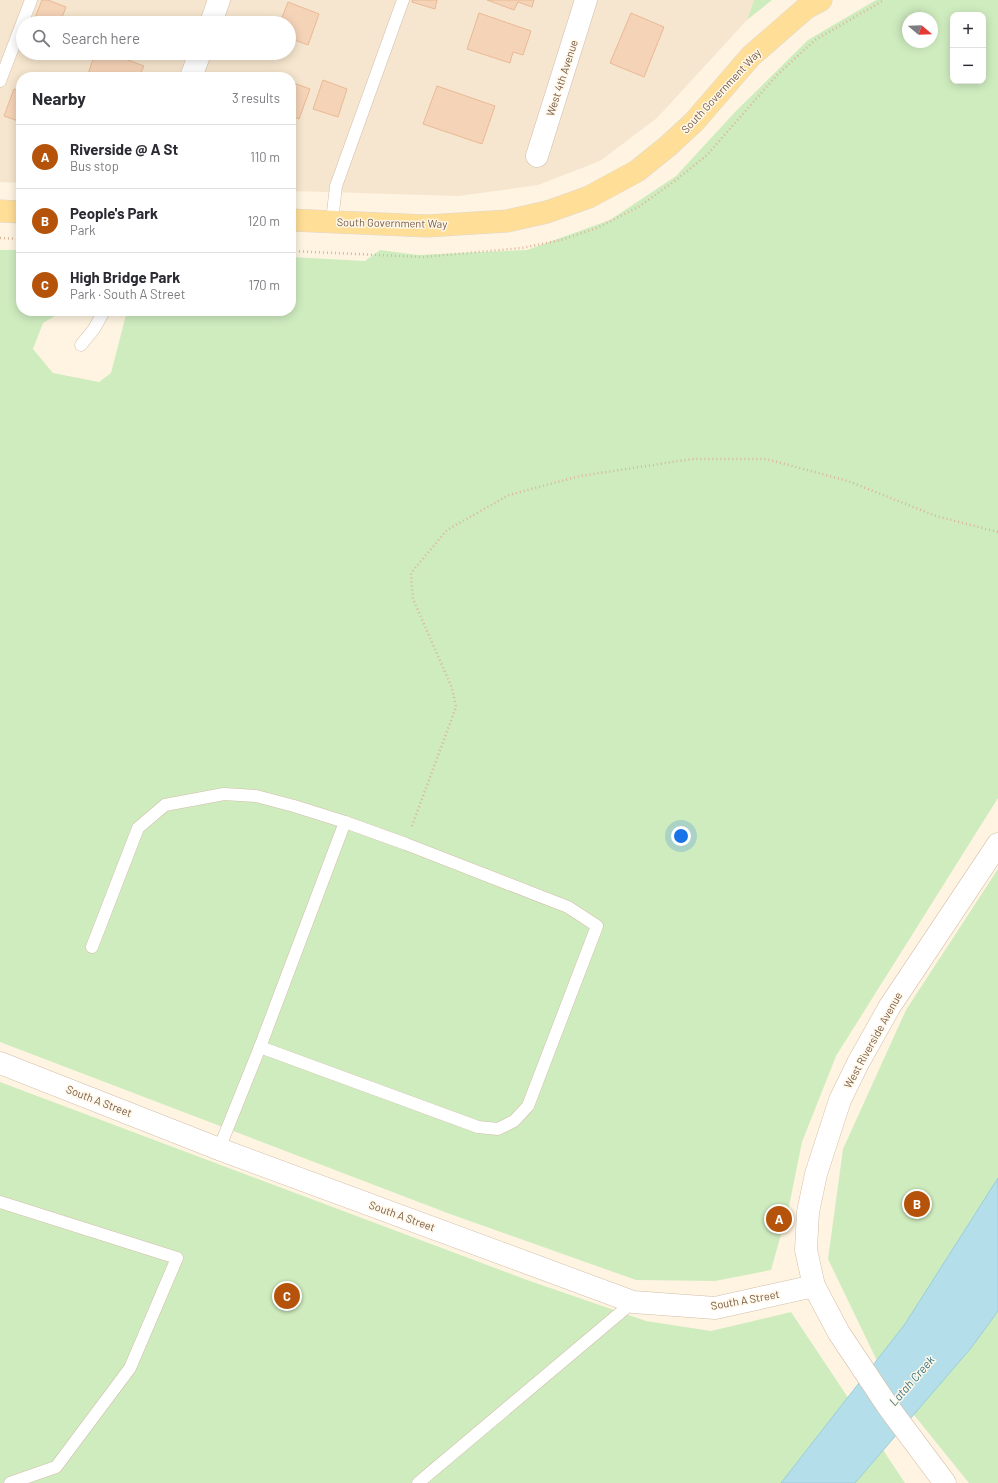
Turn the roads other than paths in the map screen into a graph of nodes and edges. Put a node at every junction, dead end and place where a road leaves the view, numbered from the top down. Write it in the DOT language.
graph roads {
  1 [pos="30,0"];
  2 [pos="219,0"];
  3 [pos="403,0"];
  4 [pos="586,0"];
  5 [pos="821,0"];
  6 [pos="24,16"];
  7 [pos="213,16"];
  8 [pos="16,38"];
  9 [pos="197,60"];
  10 [pos="193,72"];
  11 [pos="0,81"];
  12 [pos="537,156"];
  13 [pos="0,211"];
  14 [pos="16,212"];
  15 [pos="296,220"];
  16 [pos="332,221"];
  17 [pos="101,316"];
  18 [pos="81,345"];
  19 [pos="345,822"];
  20 [pos="998,844"];
  21 [pos="92,948"];
  22 [pos="260,1047"];
  23 [pos="0,1063"];
  24 [pos="219,1148"];
  25 [pos="0,1202"];
  26 [pos="814,1286"];
  27 [pos="633,1302"];
  28 [pos="10,1483"];
  29 [pos="418,1483"];
  30 [pos="945,1483"];
  1 -- 6 [label="lane"];
  2 -- 7 [label="street"];
  3 -- 16 [label="lane"];
  4 -- 12 [label="street, West 4th Avenue"];
  5 -- 16 [label="main road, South Government Way"];
  8 -- 11 [label="lane"];
  9 -- 10 [label="street"];
  13 -- 14 [label="main road"];
  15 -- 16 [label="main road, South Government Way"];
  17 -- 18 [label="lane"];
  19 -- 21 [label="lane"];
  19 -- 22 [label="lane"];
  19 -- 22 [label="lane"];
  20 -- 26 [label="street, West Riverside Avenue"];
  22 -- 24 [label="lane"];
  23 -- 24 [label="street, South A Street"];
  24 -- 27 [label="street, South A Street"];
  25 -- 28 [label="lane"];
  26 -- 27 [label="street, South A Street"];
  26 -- 30 [label="street, West Riverside Avenue"];
  27 -- 29 [label="lane"];
}
